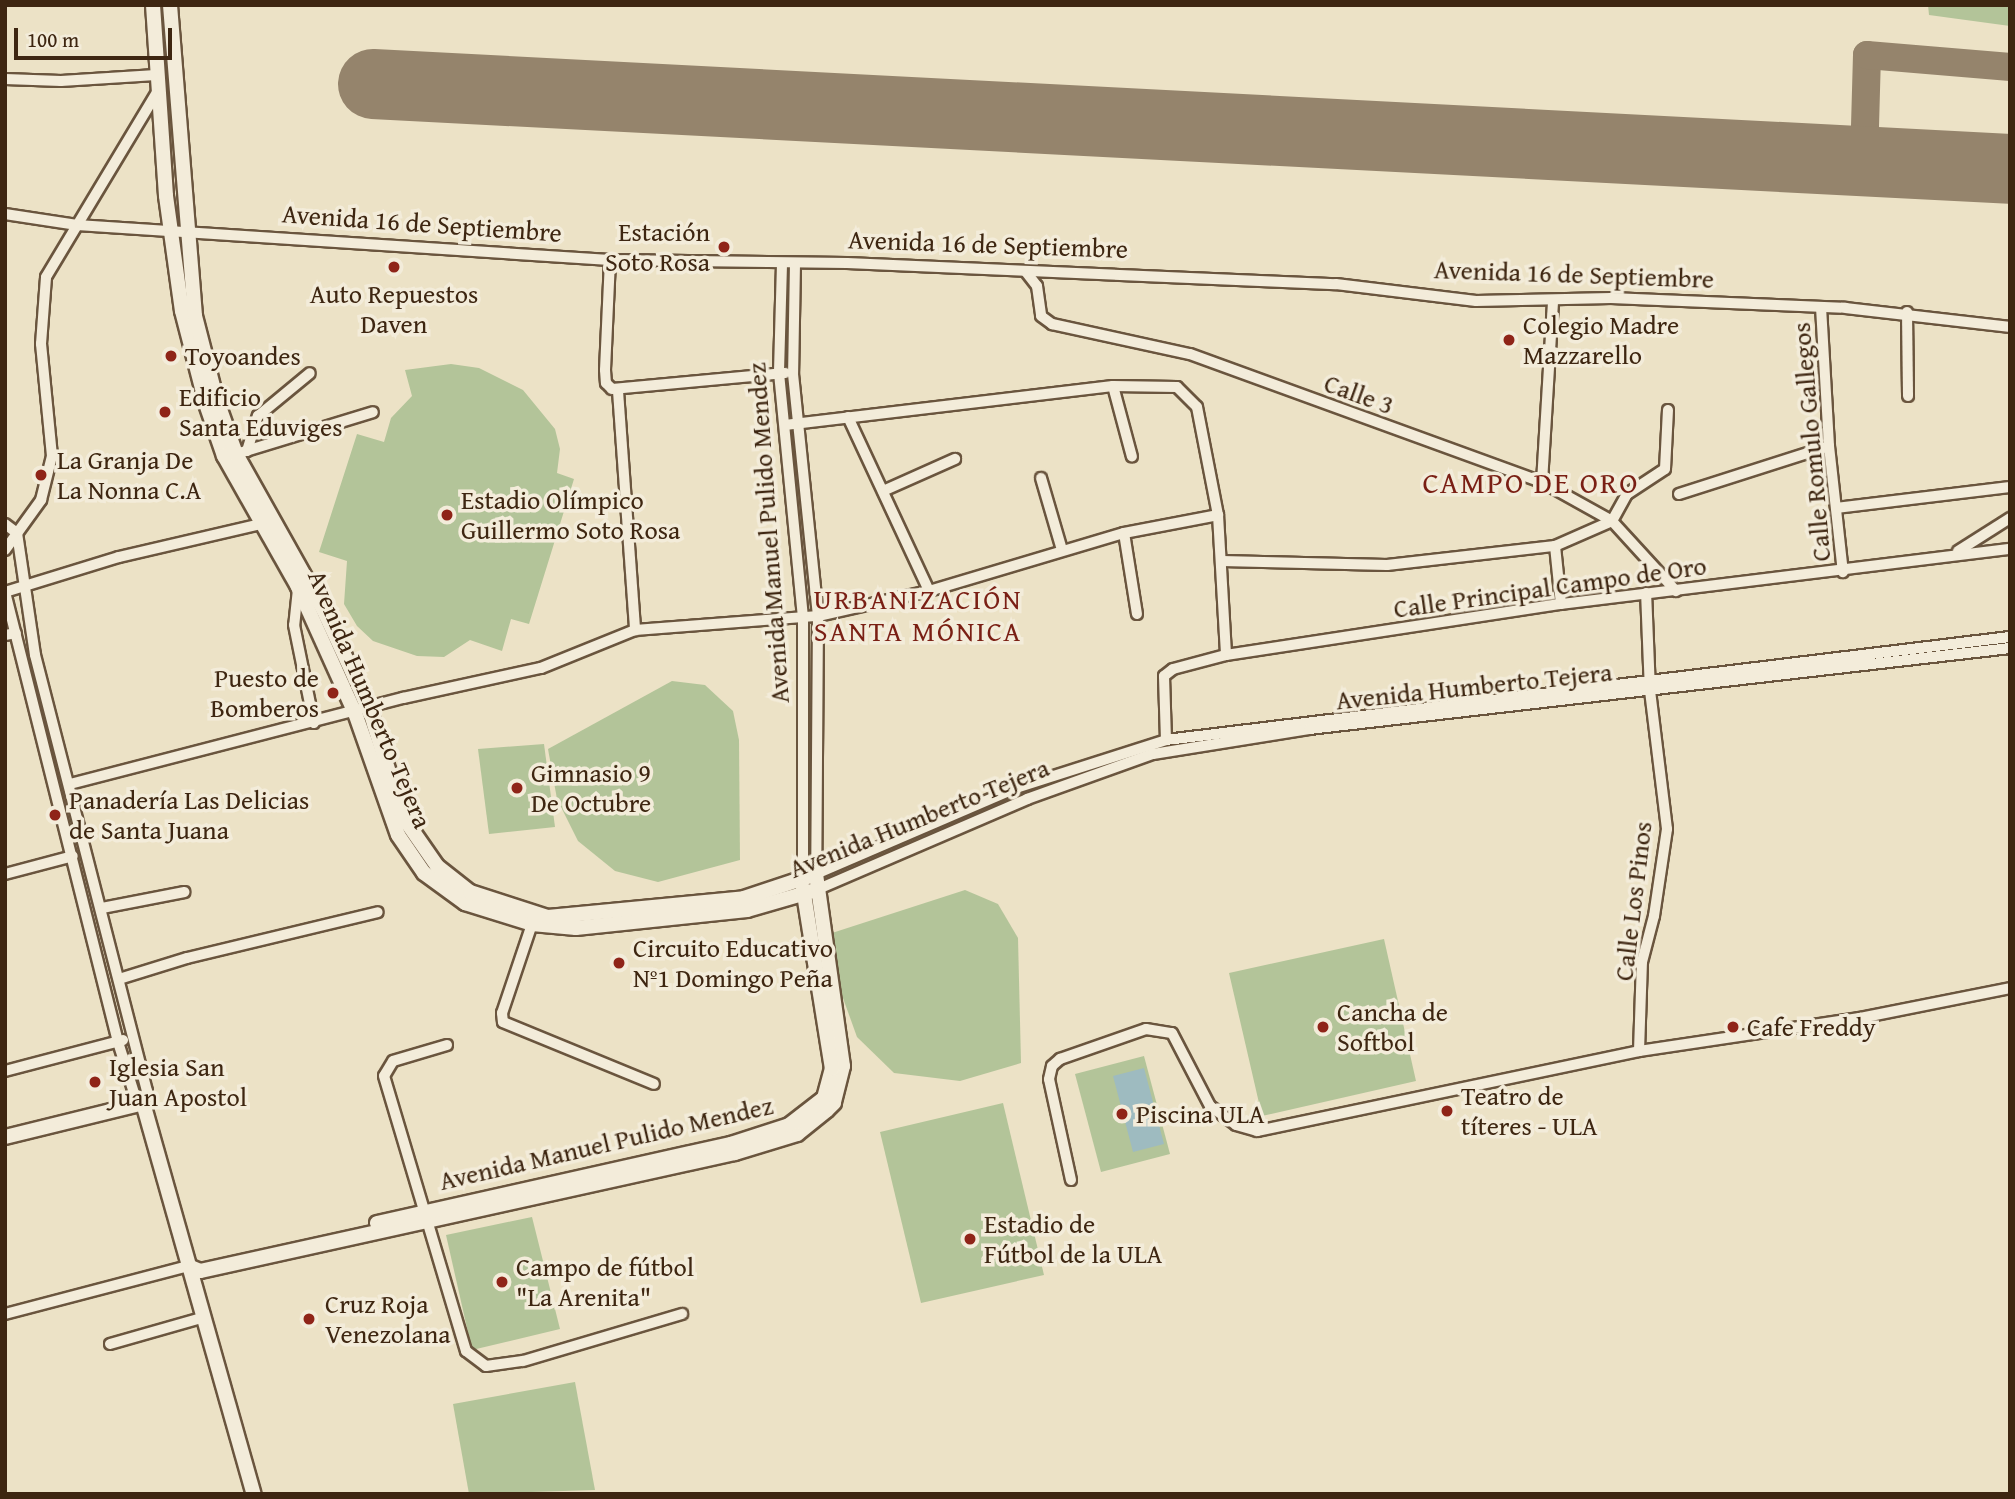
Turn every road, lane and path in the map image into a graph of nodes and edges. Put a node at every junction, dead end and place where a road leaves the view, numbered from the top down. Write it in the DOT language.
graph roads {
  1 [pos="153,5"];
  2 [pos="170,5"];
  3 [pos="156,75"];
  4 [pos="5,79"];
  5 [pos="157,92"];
  6 [pos="5,214"];
  7 [pos="77,225"];
  8 [pos="180,229"];
  9 [pos="610,260"];
  10 [pos="795,263"];
  11 [pos="782,264"];
  12 [pos="1027,272"];
  13 [pos="1553,300"];
  14 [pos="1821,307"];
  15 [pos="1907,312"];
  16 [pos="2010,327"];
  17 [pos="310,373"];
  18 [pos="779,373"];
  19 [pos="793,374"];
  20 [pos="1113,386"];
  21 [pos="618,391"];
  22 [pos="1908,396"];
  23 [pos="1668,410"];
  24 [pos="373,412"];
  25 [pos="848,417"];
  26 [pos="796,424"];
  27 [pos="785,425"];
  28 [pos="1829,446"];
  29 [pos="241,452"];
  30 [pos="1132,457"];
  31 [pos="955,459"];
  32 [pos="1041,478"];
  33 [pos="1542,482"];
  34 [pos="2010,487"];
  35 [pos="883,491"];
  36 [pos="1679,494"];
  37 [pos="1836,508"];
  38 [pos="1218,514"];
  39 [pos="2010,518"];
  40 [pos="1612,521"];
  41 [pos="266,522"];
  42 [pos="5,524"];
  43 [pos="17,533"];
  44 [pos="1124,533"];
  45 [pos="1555,547"];
  46 [pos="2010,549"];
  47 [pos="5,550"];
  48 [pos="1062,550"];
  49 [pos="1955,554"];
  50 [pos="1222,561"];
  51 [pos="1843,572"];
  52 [pos="22,587"];
  53 [pos="298,587"];
  54 [pos="929,591"];
  55 [pos="1676,591"];
  56 [pos="5,592"];
  57 [pos="1646,593"];
  58 [pos="1561,604"];
  59 [pos="1137,614"];
  60 [pos="818,616"];
  61 [pos="803,617"];
  62 [pos="635,631"];
  63 [pos="11,634"];
  64 [pos="2010,637"];
  65 [pos="2010,648"];
  66 [pos="1226,655"];
  67 [pos="1650,686"];
  68 [pos="369,708"];
  69 [pos="355,713"];
  70 [pos="314,723"];
  71 [pos="1166,740"];
  72 [pos="70,784"];
  73 [pos="73,856"];
  74 [pos="5,874"];
  75 [pos="810,885"];
  76 [pos="184,892"];
  77 [pos="102,908"];
  78 [pos="378,912"];
  79 [pos="532,924"];
  80 [pos="118,979"];
  81 [pos="2010,988"];
  82 [pos="132,1038"];
  83 [pos="118,1042"];
  84 [pos="447,1045"];
  85 [pos="1639,1051"];
  86 [pos="5,1072"];
  87 [pos="654,1084"];
  88 [pos="143,1103"];
  89 [pos="5,1137"];
  90 [pos="1071,1180"];
  91 [pos="428,1216"];
  92 [pos="188,1266"];
  93 [pos="5,1314"];
  94 [pos="682,1314"];
  95 [pos="201,1318"];
  96 [pos="110,1344"];
  97 [pos="254,1494"];
  1 -- 3 [label="street"];
  2 -- 8 [label="street"];
  3 -- 4 [label="street"];
  3 -- 5 [label="street"];
  5 -- 7 [label="street"];
  5 -- 8 [label="street"];
  6 -- 7 [label="street, Avenida 16 de Septiembre"];
  7 -- 8 [label="street, Avenida 16 de Septiembre"];
  7 -- 43 [label="street"];
  8 -- 9 [label="street, Avenida 16 de Septiembre"];
  8 -- 29 [label="street, Avenida Humberto Tejera"];
  8 -- 41 [label="street, Avenida Humberto Tejera"];
  9 -- 11 [label="street, Avenida 16 de Septiembre"];
  9 -- 21 [label="street"];
  10 -- 11 [label="street, Avenida 16 de Septiembre"];
  10 -- 12 [label="street, Avenida 16 de Septiembre"];
  10 -- 19 [label="street"];
  11 -- 18 [label="street, Avenida Manuel Pulido Mendez"];
  12 -- 13 [label="street, Avenida 16 de Septiembre"];
  12 -- 33 [label="street, Calle 3"];
  13 -- 14 [label="street, Avenida 16 de Septiembre"];
  13 -- 33 [label="street"];
  14 -- 15 [label="street, Avenida 16 de Septiembre"];
  14 -- 28 [label="street, Calle Romulo Gallegos"];
  15 -- 16 [label="street, Avenida 16 de Septiembre"];
  15 -- 22 [label="street"];
  17 -- 29 [label="street"];
  18 -- 19 [label="street"];
  18 -- 21 [label="street"];
  18 -- 27 [label="street, Avenida Manuel Pulido Mendez"];
  19 -- 26 [label="street"];
  20 -- 25 [label="street"];
  20 -- 30 [label="street"];
  20 -- 38 [label="street"];
  21 -- 62 [label="street"];
  23 -- 40 [label="street"];
  24 -- 29 [label="street"];
  25 -- 26 [label="street"];
  25 -- 35 [label="street"];
  26 -- 27 [label="street"];
  26 -- 60 [label="street"];
  27 -- 61 [label="street, Avenida Manuel Pulido Mendez"];
  28 -- 36 [label="street"];
  28 -- 37 [label="street, Calle Romulo Gallegos"];
  29 -- 41 [label="street, Avenida Humberto Tejera"];
  31 -- 35 [label="street"];
  32 -- 48 [label="street"];
  33 -- 40 [label="street, Calle 3"];
  34 -- 37 [label="street"];
  35 -- 54 [label="street"];
  37 -- 51 [label="street, Calle Romulo Gallegos"];
  38 -- 44 [label="street"];
  38 -- 50 [label="street"];
  39 -- 49 [label="street"];
  40 -- 45 [label="street"];
  40 -- 55 [label="street, Calle 3"];
  41 -- 52 [label="street"];
  41 -- 53 [label="street, Avenida Humberto Tejera"];
  41 -- 68 [label="street, Avenida Humberto Tejera"];
  42 -- 43 [label="street"];
  43 -- 47 [label="street"];
  43 -- 52 [label="street"];
  44 -- 48 [label="street"];
  44 -- 59 [label="street"];
  45 -- 50 [label="street"];
  45 -- 58 [label="street"];
  46 -- 49 [label="street, Calle Principal Campo de Oro"];
  48 -- 54 [label="street"];
  49 -- 51 [label="street, Calle Principal Campo de Oro"];
  50 -- 66 [label="street"];
  51 -- 55 [label="street, Calle Principal Campo de Oro"];
  52 -- 56 [label="street"];
  52 -- 72 [label="street"];
  53 -- 69 [label="street, Avenida Humberto Tejera"];
  53 -- 70 [label="street"];
  54 -- 60 [label="street"];
  55 -- 57 [label="street, Calle Principal Campo de Oro"];
  56 -- 63 [label="street"];
  57 -- 58 [label="street, Calle Principal Campo de Oro"];
  57 -- 67 [label="street, Calle Los Pinos"];
  58 -- 66 [label="street, Calle Principal Campo de Oro"];
  60 -- 61 [label="street"];
  60 -- 75 [label="street"];
  61 -- 62 [label="street"];
  61 -- 75 [label="street, Avenida Manuel Pulido Mendez"];
  62 -- 68 [label="street"];
  63 -- 73 [label="street"];
  64 -- 67 [label="street, Avenida Humberto Tejera"];
  65 -- 67 [label="street, Avenida Humberto Tejera"];
  66 -- 71 [label="street, Calle Principal Campo de Oro"];
  67 -- 71 [label="street, Avenida Humberto Tejera"];
  67 -- 75 [label="street, Avenida Humberto Tejera"];
  67 -- 85 [label="street, Calle Los Pinos"];
  68 -- 69 [label="street"];
  68 -- 75 [label="street, Avenida Humberto Tejera"];
  69 -- 70 [label="street"];
  69 -- 79 [label="street, Avenida Humberto Tejera"];
  70 -- 72 [label="street"];
  71 -- 75 [label="street, Avenida Humberto Tejera"];
  72 -- 77 [label="street"];
  73 -- 74 [label="street"];
  73 -- 83 [label="street"];
  75 -- 79 [label="street, Avenida Humberto Tejera"];
  75 -- 91 [label="street, Avenida Manuel Pulido Mendez"];
  76 -- 77 [label="street"];
  77 -- 80 [label="street"];
  78 -- 80 [label="street"];
  79 -- 87 [label="street"];
  80 -- 82 [label="street"];
  81 -- 85 [label="street"];
  82 -- 83 [label="street"];
  82 -- 88 [label="street"];
  83 -- 86 [label="street"];
  83 -- 88 [label="street"];
  84 -- 91 [label="street"];
  85 -- 90 [label="street"];
  88 -- 89 [label="street"];
  88 -- 92 [label="street"];
  91 -- 92 [label="street, Avenida Manuel Pulido Mendez"];
  91 -- 94 [label="street"];
  92 -- 93 [label="street"];
  92 -- 95 [label="street"];
  95 -- 96 [label="street"];
  95 -- 97 [label="street"];
}
